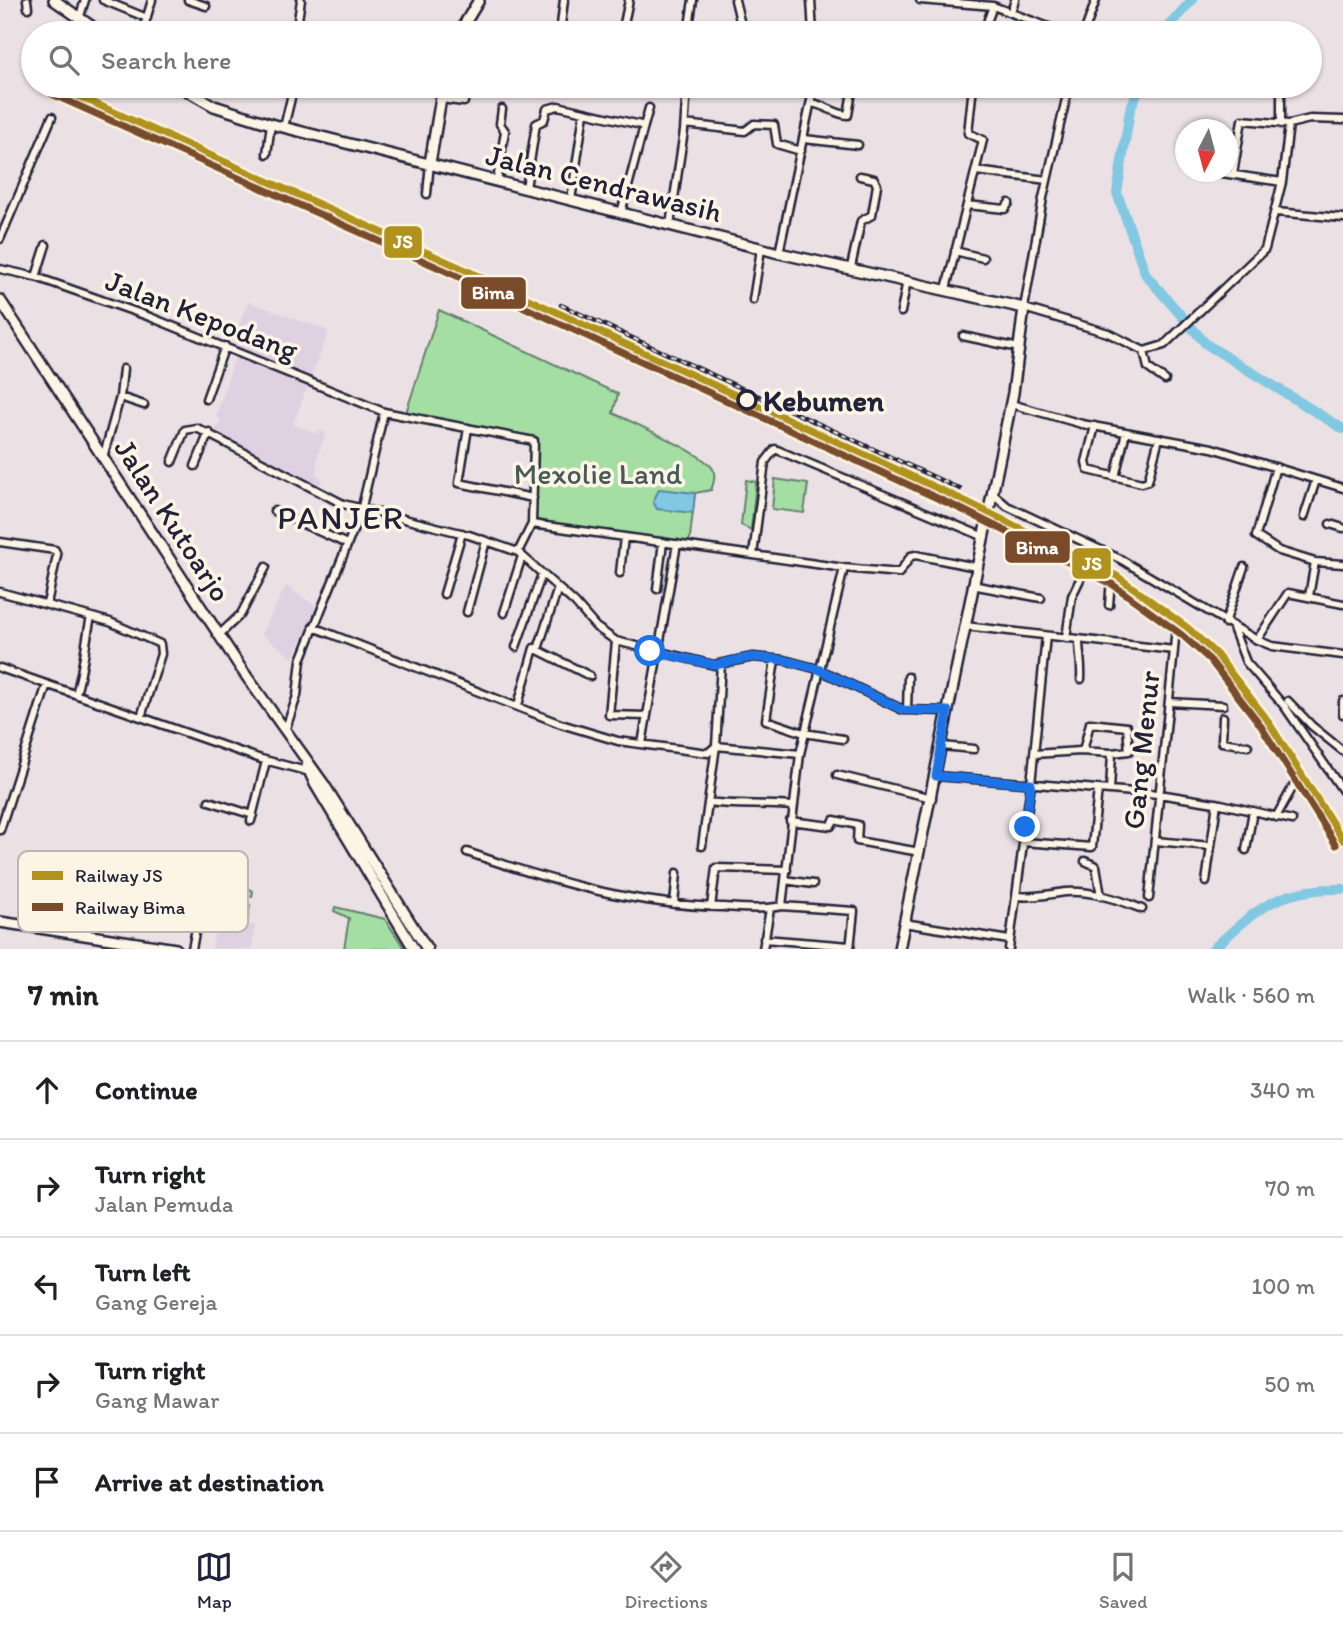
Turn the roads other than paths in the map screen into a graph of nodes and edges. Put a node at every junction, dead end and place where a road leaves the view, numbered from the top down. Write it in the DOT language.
graph roads {
  1 [pos="54,0"];
  2 [pos="85,0"];
  3 [pos="103,0"];
  4 [pos="152,0"];
  5 [pos="188,0"];
  6 [pos="301,0"];
  7 [pos="479,0"];
  8 [pos="564,0"];
  9 [pos="629,0"];
  10 [pos="693,0"];
  11 [pos="735,0"];
  12 [pos="811,0"];
  13 [pos="920,0"];
  14 [pos="1015,0"];
  15 [pos="1096,0"];
  16 [pos="938,1"];
  17 [pos="206,6"];
  18 [pos="993,6"];
  19 [pos="1011,12"];
  20 [pos="147,18"];
  21 [pos="79,19"];
  22 [pos="298,20"];
  23 [pos="82,21"];
  24 [pos="146,21"];
  25 [pos="466,21"];
  26 [pos="561,21"];
  27 [pos="625,21"];
  28 [pos="690,21"];
  29 [pos="740,21"];
  30 [pos="812,21"];
  31 [pos="988,21"];
  32 [pos="1034,21"];
  33 [pos="1088,21"];
  34 [pos="200,98"];
  35 [pos="291,98"];
  36 [pos="686,98"];
  37 [pos="812,98"];
  38 [pos="851,98"];
  39 [pos="972,98"];
  40 [pos="1066,98"];
  41 [pos="1282,98"];
  42 [pos="440,99"];
  43 [pos="464,102"];
  44 [pos="811,103"];
  45 [pos="649,107"];
  46 [pos="502,109"];
  47 [pos="584,113"];
  48 [pos="52,117"];
  49 [pos="1343,120"];
  50 [pos="271,124"];
  51 [pos="685,124"];
  52 [pos="1285,124"];
  53 [pos="644,125"];
  54 [pos="284,127"];
  55 [pos="804,139"];
  56 [pos="1238,144"];
  57 [pos="858,145"];
  58 [pos="801,151"];
  59 [pos="267,154"];
  60 [pos="430,163"];
  61 [pos="976,171"];
  62 [pos="1238,175"];
  63 [pos="860,176"];
  64 [pos="1047,180"];
  65 [pos="497,181"];
  66 [pos="1282,182"];
  67 [pos="526,188"];
  68 [pos="427,194"];
  69 [pos="571,200"];
  70 [pos="1009,203"];
  71 [pos="967,205"];
  72 [pos="1276,212"];
  73 [pos="621,213"];
  74 [pos="1343,218"];
  75 [pos="670,225"];
  76 [pos="0,239"];
  77 [pos="46,246"];
  78 [pos="761,249"];
  79 [pos="956,251"];
  80 [pos="779,253"];
  81 [pos="983,258"];
  82 [pos="851,267"];
  83 [pos="0,269"];
  84 [pos="36,277"];
  85 [pos="907,280"];
  86 [pos="946,289"];
  87 [pos="0,300"];
  88 [pos="753,300"];
  89 [pos="1024,308"];
  90 [pos="901,312"];
  91 [pos="963,336"];
  92 [pos="225,346"];
  93 [pos="1019,348"];
  94 [pos="1144,351"];
  95 [pos="123,369"];
  96 [pos="1165,380"];
  97 [pos="120,397"];
  98 [pos="206,399"];
  99 [pos="1011,404"];
  100 [pos="144,405"];
  101 [pos="384,412"];
  102 [pos="1095,426"];
  103 [pos="468,428"];
  104 [pos="209,432"];
  105 [pos="1126,432"];
  106 [pos="1159,438"];
  107 [pos="103,458"];
  108 [pos="172,462"];
  109 [pos="195,466"];
  110 [pos="1276,467"];
  111 [pos="1115,477"];
  112 [pos="1316,480"];
  113 [pos="450,481"];
  114 [pos="459,483"];
  115 [pos="1343,488"];
  116 [pos="992,493"];
  117 [pos="533,498"];
  118 [pos="274,511"];
  119 [pos="361,511"];
  120 [pos="1304,517"];
  121 [pos="985,522"];
  122 [pos="532,524"];
  123 [pos="1329,524"];
  124 [pos="1343,528"];
  125 [pos="461,533"];
  126 [pos="982,536"];
  127 [pos="624,537"];
  128 [pos="486,541"];
  129 [pos="0,542"];
  130 [pos="663,542"];
  131 [pos="347,544"];
  132 [pos="677,544"];
  133 [pos="520,554"];
  134 [pos="752,555"];
  135 [pos="1315,562"];
  136 [pos="1343,564"];
  137 [pos="266,567"];
  138 [pos="976,567"];
  139 [pos="1086,567"];
  140 [pos="1244,567"];
  141 [pos="844,568"];
  142 [pos="620,573"];
  143 [pos="542,574"];
  144 [pos="1111,579"];
  145 [pos="1121,583"];
  146 [pos="972,586"];
  147 [pos="558,588"];
  148 [pos="657,589"];
  149 [pos="0,592"];
  150 [pos="444,594"];
  151 [pos="1309,596"];
  152 [pos="1041,598"];
  153 [pos="47,604"];
  154 [pos="1109,604"];
  155 [pos="1343,604"];
  156 [pos="467,612"];
  157 [pos="504,612"];
  158 [pos="91,617"];
  159 [pos="1225,623"];
  160 [pos="1176,625"];
  161 [pos="965,626"];
  162 [pos="313,627"];
  163 [pos="1233,628"];
  164 [pos="219,635"];
  165 [pos="1046,636"];
  166 [pos="1066,638"];
  167 [pos="1079,640"];
  168 [pos="1257,640"];
  169 [pos="616,641"];
  170 [pos="516,647"];
  171 [pos="538,649"];
  172 [pos="1174,650"];
  173 [pos="658,653"];
  174 [pos="1343,655"];
  175 [pos="775,660"];
  176 [pos="721,664"];
  177 [pos="0,668"];
  178 [pos="818,669"];
  179 [pos="590,676"];
  180 [pos="908,677"];
  181 [pos="1081,679"];
  182 [pos="46,688"];
  183 [pos="76,694"];
  184 [pos="1288,701"];
  185 [pos="1343,701"];
  186 [pos="1169,702"];
  187 [pos="518,705"];
  188 [pos="1223,705"];
  189 [pos="907,710"];
  190 [pos="948,711"];
  191 [pos="1292,711"];
  192 [pos="1343,714"];
  193 [pos="646,716"];
  194 [pos="141,717"];
  195 [pos="1223,717"];
  196 [pos="286,728"];
  197 [pos="804,733"];
  198 [pos="843,739"];
  199 [pos="642,744"];
  200 [pos="716,746"];
  201 [pos="942,746"];
  202 [pos="1248,746"];
  203 [pos="974,749"];
  204 [pos="1343,750"];
  205 [pos="1083,751"];
  206 [pos="1112,753"];
  207 [pos="800,754"];
  208 [pos="1034,754"];
  209 [pos="266,761"];
  210 [pos="310,769"];
  211 [pos="836,775"];
  212 [pos="936,776"];
  213 [pos="1031,784"];
  214 [pos="1294,785"];
  215 [pos="1098,789"];
  216 [pos="1110,790"];
  217 [pos="1343,791"];
  218 [pos="1160,794"];
  219 [pos="932,798"];
  220 [pos="209,801"];
  221 [pos="709,802"];
  222 [pos="1217,803"];
  223 [pos="792,806"];
  224 [pos="1253,811"];
  225 [pos="1276,817"];
  226 [pos="1292,820"];
  227 [pos="790,821"];
  228 [pos="0,830"];
  229 [pos="1155,841"];
  230 [pos="1023,842"];
  231 [pos="702,846"];
  232 [pos="1211,846"];
  233 [pos="1246,850"];
  234 [pos="467,852"];
  235 [pos="919,852"];
  236 [pos="1085,861"];
  237 [pos="787,870"];
  238 [pos="677,873"];
  239 [pos="785,880"];
  240 [pos="1206,882"];
  241 [pos="813,884"];
  242 [pos="1017,896"];
  243 [pos="1101,897"];
  244 [pos="1149,898"];
  245 [pos="674,904"];
  246 [pos="782,906"];
  247 [pos="710,907"];
  248 [pos="770,909"];
  249 [pos="1142,909"];
  250 [pos="0,922"];
  251 [pos="904,923"];
  252 [pos="18,925"];
  253 [pos="67,932"];
  254 [pos="87,932"];
  255 [pos="87,935"];
  256 [pos="764,939"];
  257 [pos="1009,940"];
  258 [pos="426,947"];
  259 [pos="850,948"];
  260 [pos="176,949"];
  261 [pos="414,949"];
  262 [pos="763,949"];
  263 [pos="899,949"];
  264 [pos="1009,949"];
  1 -- 21 [label="main road"];
  2 -- 21 [label="street"];
  3 -- 20 [label="street"];
  4 -- 20 [label="street"];
  5 -- 17 [label="street"];
  6 -- 22 [label="street"];
  7 -- 25 [label="main road"];
  8 -- 26 [label="street"];
  9 -- 27 [label="street"];
  10 -- 28 [label="street"];
  11 -- 29 [label="street"];
  12 -- 30 [label="street"];
  13 -- 16 [label="street"];
  14 -- 19 [label="street"];
  15 -- 33 [label="street"];
  16 -- 18 [label="street"];
  18 -- 19 [label="street"];
  18 -- 31 [label="street"];
  19 -- 32 [label="street"];
  20 -- 24 [label="street"];
  21 -- 23 [label="main road"];
  34 -- 50 [label="main road, Jalan Cendrawasih"];
  35 -- 54 [label="street"];
  36 -- 51 [label="street"];
  37 -- 44 [label="street"];
  38 -- 44 [label="street"];
  39 -- 61 [label="street"];
  40 -- 64 [label="street"];
  41 -- 52 [label="street"];
  42 -- 43 [label="street"];
  42 -- 60 [label="main road"];
  44 -- 55 [label="street"];
  45 -- 53 [label="street"];
  46 -- 65 [label="street"];
  47 -- 53 [label="street"];
  47 -- 67 [label="street"];
  47 -- 69 [label="street"];
  48 -- 76 [label="street"];
  49 -- 52 [label="street"];
  50 -- 54 [label="main road, Jalan Cendrawasih"];
  50 -- 59 [label="street"];
  51 -- 58 [label="street"];
  51 -- 75 [label="street"];
  52 -- 56 [label="street"];
  52 -- 66 [label="street"];
  53 -- 73 [label="street"];
  54 -- 60 [label="main road, Jalan Cendrawasih"];
  55 -- 57 [label="street"];
  55 -- 58 [label="street"];
  58 -- 80 [label="street"];
  60 -- 65 [label="main road, Jalan Cendrawasih"];
  60 -- 68 [label="street"];
  61 -- 64 [label="street"];
  61 -- 71 [label="street"];
  62 -- 66 [label="street"];
  63 -- 82 [label="street"];
  64 -- 89 [label="street"];
  65 -- 67 [label="main road, Jalan Cendrawasih"];
  66 -- 72 [label="street"];
  67 -- 69 [label="main road, Jalan Cendrawasih"];
  69 -- 73 [label="main road, Jalan Cendrawasih"];
  70 -- 71 [label="street"];
  71 -- 79 [label="street"];
  72 -- 74 [label="street"];
  72 -- 94 [label="street"];
  73 -- 75 [label="main road, Jalan Cendrawasih"];
  75 -- 78 [label="main road, Jalan Cendrawasih"];
  77 -- 84 [label="street"];
  78 -- 80 [label="main road, Jalan Cendrawasih"];
  78 -- 88 [label="street"];
  79 -- 81 [label="street"];
  79 -- 86 [label="street"];
  80 -- 82 [label="main road, Jalan Cendrawasih"];
  82 -- 85 [label="main road, Jalan Cendrawasih"];
  83 -- 84 [label="street, Jalan Kepodang"];
  84 -- 92 [label="street, Jalan Kepodang"];
  85 -- 86 [label="main road, Jalan Cendrawasih"];
  85 -- 90 [label="street"];
  86 -- 89 [label="main road, Jalan Cendrawasih"];
  87 -- 107 [label="main road, Jalan Kutoarjo"];
  89 -- 93 [label="main road"];
  89 -- 94 [label="street"];
  91 -- 93 [label="street"];
  92 -- 98 [label="street"];
  92 -- 101 [label="street, Jalan Kepodang"];
  93 -- 99 [label="main road"];
  94 -- 96 [label="street"];
  95 -- 97 [label="street"];
  97 -- 100 [label="street"];
  97 -- 107 [label="street"];
  99 -- 102 [label="street"];
  99 -- 116 [label="main road"];
  101 -- 103 [label="street, Jalan Kepodang"];
  101 -- 119 [label="street"];
  102 -- 105 [label="street"];
  102 -- 111 [label="street"];
  103 -- 114 [label="street"];
  103 -- 117 [label="street, Jalan Kepodang"];
  104 -- 108 [label="street"];
  104 -- 109 [label="street"];
  104 -- 119 [label="street"];
  105 -- 106 [label="street"];
  105 -- 111 [label="street"];
  106 -- 110 [label="street"];
  106 -- 111 [label="street"];
  107 -- 164 [label="main road, Jalan Kutoarjo"];
  110 -- 112 [label="street"];
  110 -- 135 [label="street"];
  112 -- 115 [label="street"];
  112 -- 120 [label="street"];
  113 -- 114 [label="street"];
  114 -- 117 [label="street"];
  116 -- 121 [label="main road"];
  116 -- 159 [label="street"];
  117 -- 122 [label="street"];
  118 -- 131 [label="street"];
  119 -- 125 [label="street"];
  119 -- 131 [label="street"];
  121 -- 126 [label="main road"];
  121 -- 139 [label="street"];
  122 -- 127 [label="street"];
  122 -- 133 [label="street"];
  123 -- 124 [label="street"];
  125 -- 128 [label="street"];
  125 -- 150 [label="street"];
  126 -- 134 [label="street"];
  126 -- 138 [label="main road"];
  127 -- 130 [label="street"];
  127 -- 142 [label="street"];
  128 -- 133 [label="street"];
  128 -- 156 [label="street"];
  129 -- 153 [label="street"];
  130 -- 132 [label="street"];
  130 -- 148 [label="street"];
  131 -- 162 [label="street"];
  132 -- 134 [label="street"];
  132 -- 173 [label="street"];
  133 -- 143 [label="street"];
  133 -- 157 [label="street"];
  134 -- 141 [label="street"];
  135 -- 136 [label="street"];
  135 -- 151 [label="street"];
  137 -- 164 [label="street"];
  138 -- 141 [label="street"];
  138 -- 146 [label="main road"];
  139 -- 144 [label="street"];
  139 -- 166 [label="street"];
  140 -- 159 [label="street"];
  141 -- 178 [label="street"];
  143 -- 147 [label="street"];
  143 -- 170 [label="street"];
  144 -- 145 [label="street"];
  144 -- 154 [label="street"];
  146 -- 152 [label="street"];
  146 -- 161 [label="main road"];
  147 -- 169 [label="street"];
  147 -- 171 [label="street"];
  149 -- 153 [label="street"];
  151 -- 155 [label="street"];
  151 -- 168 [label="street"];
  153 -- 158 [label="street"];
  158 -- 183 [label="street"];
  158 -- 194 [label="street"];
  159 -- 163 [label="street"];
  160 -- 172 [label="street"];
  161 -- 165 [label="street, Gang Menur"];
  161 -- 190 [label="main road"];
  162 -- 187 [label="street"];
  162 -- 196 [label="street"];
  163 -- 168 [label="street"];
  163 -- 191 [label="street"];
  164 -- 196 [label="main road, Jalan Kutoarjo"];
  165 -- 166 [label="street, Gang Menur"];
  165 -- 208 [label="street"];
  166 -- 167 [label="street, Gang Menur"];
  167 -- 172 [label="street, Gang Menur"];
  167 -- 181 [label="street"];
  168 -- 174 [label="street"];
  169 -- 173 [label="street"];
  169 -- 193 [label="street"];
  171 -- 179 [label="street"];
  171 -- 187 [label="street"];
  172 -- 186 [label="street, Gang Menur"];
  173 -- 176 [label="street"];
  173 -- 193 [label="street"];
  175 -- 176 [label="street"];
  175 -- 178 [label="street"];
  175 -- 197 [label="street"];
  176 -- 200 [label="street"];
  177 -- 182 [label="street"];
  178 -- 189 [label="street"];
  178 -- 197 [label="street"];
  180 -- 189 [label="street"];
  182 -- 183 [label="street"];
  182 -- 228 [label="street"];
  183 -- 194 [label="street"];
  184 -- 191 [label="street"];
  185 -- 192 [label="street"];
  186 -- 188 [label="street"];
  186 -- 218 [label="street, Gang Menur"];
  187 -- 199 [label="street"];
  189 -- 190 [label="street"];
  190 -- 201 [label="main road"];
  191 -- 204 [label="street"];
  191 -- 217 [label="street"];
  193 -- 199 [label="street"];
  194 -- 209 [label="street"];
  195 -- 202 [label="street"];
  196 -- 210 [label="main road, Jalan Kutoarjo"];
  197 -- 198 [label="street"];
  197 -- 207 [label="street"];
  199 -- 200 [label="street"];
  200 -- 207 [label="street"];
  200 -- 221 [label="street"];
  201 -- 203 [label="street"];
  201 -- 212 [label="main road"];
  205 -- 206 [label="street"];
  205 -- 206 [label="street"];
  205 -- 208 [label="street"];
  206 -- 216 [label="street"];
  207 -- 223 [label="street"];
  208 -- 213 [label="street"];
  209 -- 210 [label="street"];
  209 -- 220 [label="street"];
  210 -- 258 [label="main road"];
  210 -- 261 [label="main road"];
  211 -- 219 [label="street"];
  212 -- 213 [label="street"];
  212 -- 219 [label="main road"];
  213 -- 215 [label="street"];
  213 -- 230 [label="street"];
  214 -- 225 [label="street"];
  215 -- 216 [label="street"];
  215 -- 230 [label="street"];
  216 -- 218 [label="street"];
  218 -- 222 [label="street"];
  218 -- 229 [label="street, Gang Menur"];
  219 -- 235 [label="main road"];
  221 -- 223 [label="street"];
  221 -- 231 [label="street"];
  222 -- 224 [label="street"];
  222 -- 232 [label="street"];
  223 -- 227 [label="street"];
  224 -- 225 [label="street"];
  224 -- 233 [label="street"];
  225 -- 226 [label="street"];
  227 -- 235 [label="street"];
  227 -- 237 [label="street"];
  229 -- 232 [label="street"];
  229 -- 244 [label="street, Gang Menur"];
  230 -- 242 [label="street"];
  232 -- 240 [label="street"];
  234 -- 245 [label="street"];
  235 -- 251 [label="main road"];
  236 -- 243 [label="street"];
  237 -- 239 [label="street"];
  237 -- 247 [label="street"];
  238 -- 245 [label="street"];
  239 -- 241 [label="street"];
  239 -- 246 [label="street"];
  242 -- 243 [label="street"];
  242 -- 257 [label="street"];
  243 -- 249 [label="street"];
  245 -- 247 [label="street"];
  246 -- 248 [label="street"];
  246 -- 259 [label="street"];
  247 -- 248 [label="street"];
  248 -- 256 [label="street"];
  250 -- 252 [label="main road"];
  251 -- 257 [label="street"];
  251 -- 263 [label="main road"];
  253 -- 255 [label="main road"];
  254 -- 255 [label="street"];
  255 -- 260 [label="main road"];
  256 -- 259 [label="street"];
  256 -- 262 [label="street"];
  257 -- 264 [label="street"];
  258 -- 261 [label="main road"];
}
